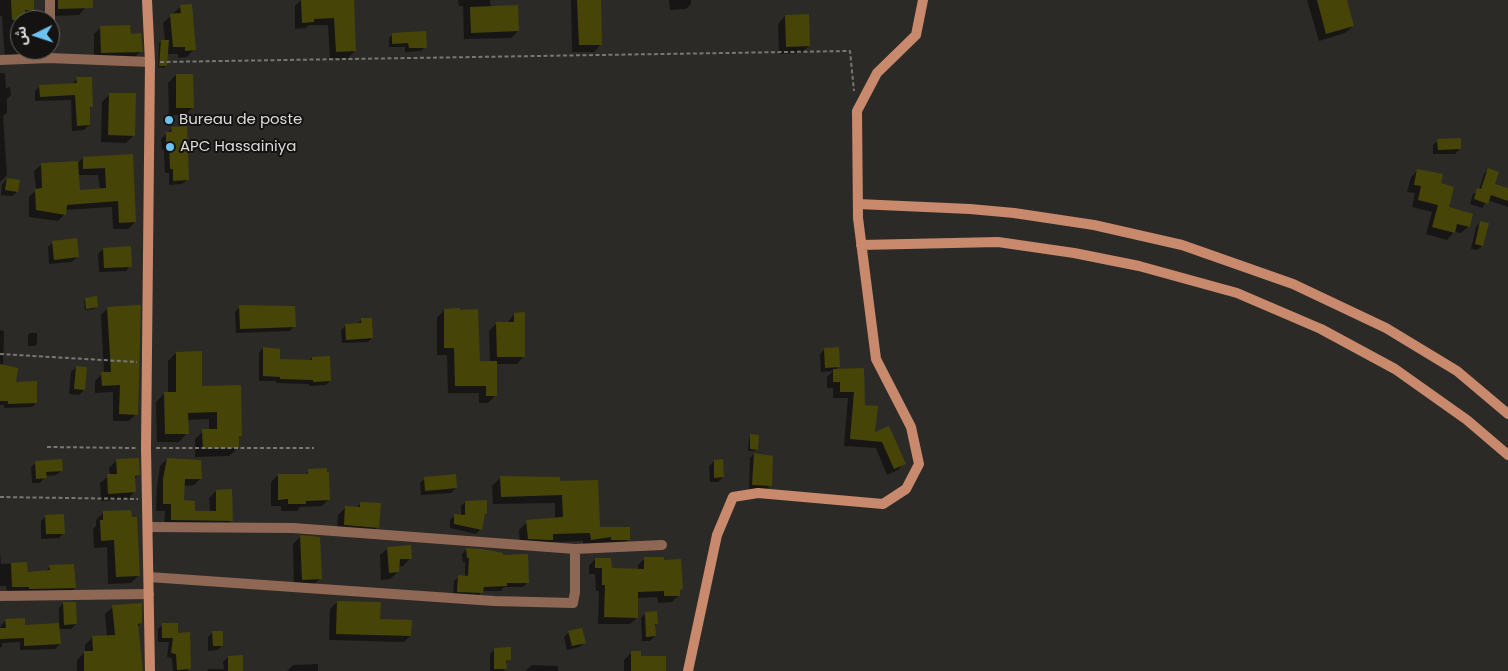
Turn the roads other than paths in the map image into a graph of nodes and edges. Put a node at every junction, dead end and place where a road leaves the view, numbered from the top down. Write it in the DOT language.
graph roads {
  1 [pos="147,0"];
  2 [pos="923,0"];
  3 [pos="60,55"];
  4 [pos="150,62"];
  5 [pos="858,204"];
  6 [pos="861,245"];
  7 [pos="1508,414"];
  8 [pos="1508,455"];
  9 [pos="149,526"];
  10 [pos="662,545"];
  11 [pos="575,549"];
  12 [pos="149,577"];
  13 [pos="149,594"];
  14 [pos="0,596"];
  15 [pos="150,671"];
  16 [pos="688,671"];
  1 -- 4 [label="street"];
  2 -- 5 [label="street"];
  3 -- 4 [label="street"];
  4 -- 9 [label="street"];
  5 -- 6 [label="street"];
  5 -- 7 [label="street"];
  6 -- 8 [label="street"];
  6 -- 16 [label="street"];
  9 -- 11 [label="street"];
  9 -- 12 [label="street"];
  10 -- 11 [label="street"];
  11 -- 12 [label="street"];
  12 -- 13 [label="street"];
  13 -- 14 [label="street"];
  13 -- 15 [label="street"];
}
